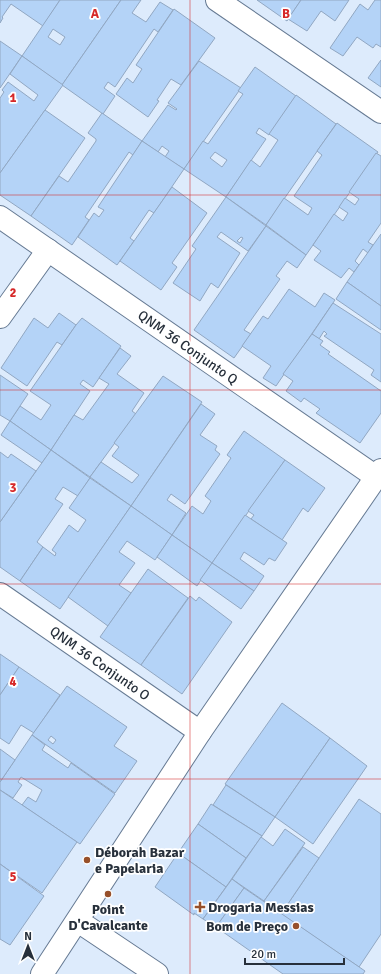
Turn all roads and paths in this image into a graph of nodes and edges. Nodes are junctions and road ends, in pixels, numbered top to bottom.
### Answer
1 (217, 0) edge
2 (381, 112) edge
3 (0, 217) edge
4 (48, 250) junction
5 (0, 317) edge
6 (378, 474) edge
7 (0, 594) edge
8 (200, 732) junction
9 (78, 921) junction
10 (42, 974) edge
11 (157, 974) edge

1 - 2 street
3 - 4 street, QNM 36 Conjunto Q
4 - 5 street
4 - 6 street, QNM 36 Conjunto Q
6 - 8 street
7 - 8 street, QNM 36 Conjunto O
8 - 9 street
9 - 10 street
9 - 11 street

